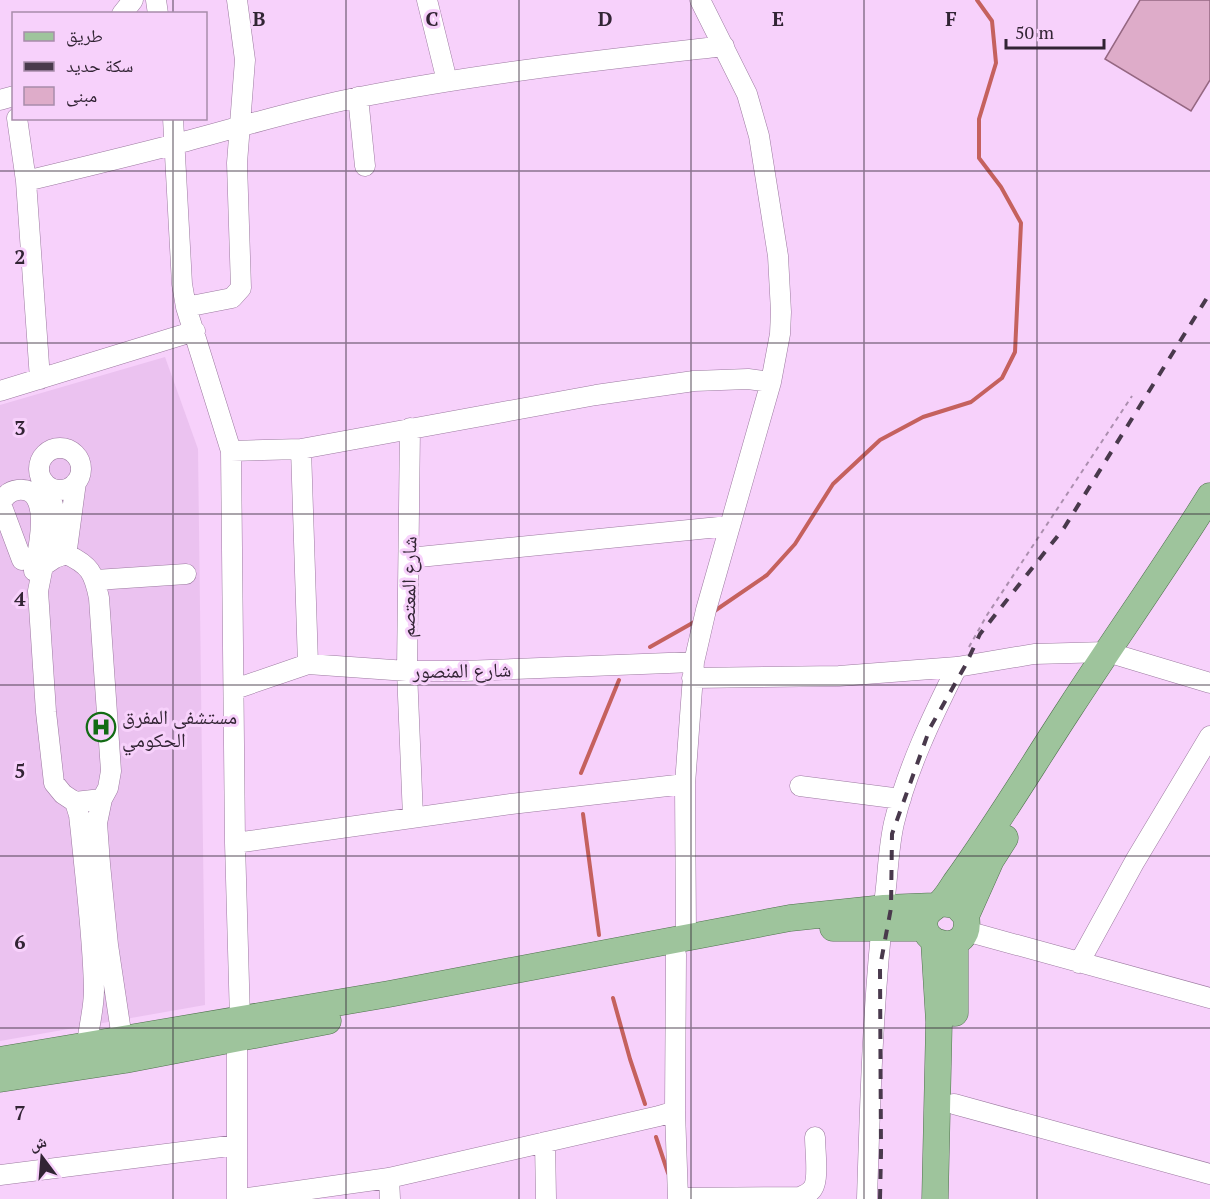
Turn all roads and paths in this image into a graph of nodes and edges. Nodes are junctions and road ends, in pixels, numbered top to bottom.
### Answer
1 (133, 0) edge
2 (237, 0) edge
3 (427, 0) edge
4 (700, 0) edge
5 (124, 12) edge
6 (724, 46) junction
7 (447, 81) junction
8 (358, 97) junction
9 (17, 120) edge
10 (173, 120) edge
11 (240, 125) junction
12 (176, 144) junction
13 (365, 166) dead end
14 (26, 181) junction
15 (186, 308) junction
16 (195, 331) junction
17 (40, 379) junction
18 (771, 382) junction
19 (0, 392) edge
20 (1132, 396) dead end
21 (410, 428) junction
22 (301, 449) junction
23 (231, 451) junction
24 (44, 482) junction
25 (76, 482) junction
26 (1210, 496) edge
27 (1197, 522) edge
28 (729, 526) junction
29 (0, 554) edge
30 (60, 556) junction
31 (409, 558) junction
32 (186, 574) dead end
33 (96, 580) junction
34 (38, 591) junction
35 (1115, 654) junction
36 (694, 663) junction
37 (308, 664) junction
38 (957, 667) junction
39 (407, 671) junction
40 (1210, 682) edge
41 (234, 689) junction
42 (1210, 736) edge
43 (685, 784) junction
44 (800, 786) dead end
45 (102, 799) junction
46 (901, 799) junction
47 (75, 802) junction
48 (413, 818) junction
49 (235, 843) junction
50 (96, 902) junction
51 (883, 918) junction
52 (946, 924) junction
53 (681, 946) junction
54 (1079, 963) junction
55 (115, 986) junction
56 (1207, 991) edge
57 (94, 992) junction
58 (238, 1029) junction
59 (124, 1050) junction
60 (86, 1056) junction
61 (0, 1060) edge
62 (0, 1078) edge
63 (954, 1104) junction
64 (675, 1111) junction
65 (815, 1137) dead end
66 (545, 1142) junction
67 (237, 1145) junction
68 (1210, 1174) edge
69 (0, 1175) edge
70 (389, 1178) junction
71 (678, 1198) edge
72 (238, 1199) edge
73 (390, 1199) edge
74 (546, 1199) edge
75 (867, 1199) edge
76 (935, 1199) edge
77 (950, 1199) edge

1 - 5 street
2 - 11 street
3 - 7 street
4 - 6 street
6 - 7 street
6 - 18 street
7 - 8 street
8 - 11 street
8 - 13 street
9 - 14 street
10 - 12 street
11 - 12 street
11 - 15 street
12 - 14 street
12 - 15 street
14 - 17 street
15 - 16 street
16 - 17 street
16 - 23 street
17 - 19 street
18 - 21 street
18 - 28 street
20 - 38 path
21 - 22 street
21 - 31 street, شارع المعتصم
22 - 23 street
22 - 37 street
23 - 41 street
24 - 25 street
24 - 25 street
24 - 30 street
25 - 30 street
26 - 27 main road
27 - 35 main road
28 - 31 street
28 - 36 street
29 - 34 street
30 - 33 street
30 - 34 street
31 - 39 street, شارع المعتصم
32 - 33 street
33 - 45 street
34 - 47 street
35 - 38 street, شارع المنصور
35 - 40 street, شارع المنصور
35 - 52 main road
36 - 38 street, شارع المنصور
36 - 39 street, شارع المنصور
36 - 43 street
37 - 39 street, شارع المنصور
37 - 41 street, شارع المنصور
38 - 46 street
39 - 48 street, شارع المعتصم
41 - 49 street
42 - 54 street
43 - 48 street
43 - 53 street
44 - 46 street
45 - 47 street
45 - 50 street
46 - 51 street
47 - 50 street
48 - 49 street
49 - 58 street
50 - 55 street
50 - 57 street
51 - 52 main road
51 - 53 main road
51 - 75 street
52 - 54 street
52 - 63 main road
52 - 76 main road
53 - 58 main road
53 - 64 street
54 - 56 street
55 - 57 street
55 - 59 street
57 - 60 street
58 - 59 main road
58 - 67 street
59 - 60 main road
60 - 61 main road
60 - 62 main road
63 - 68 street
63 - 77 main road
64 - 66 street
64 - 71 street
65 - 71 street
66 - 70 street
66 - 74 street
67 - 69 street
67 - 72 street
70 - 72 street
70 - 73 street

